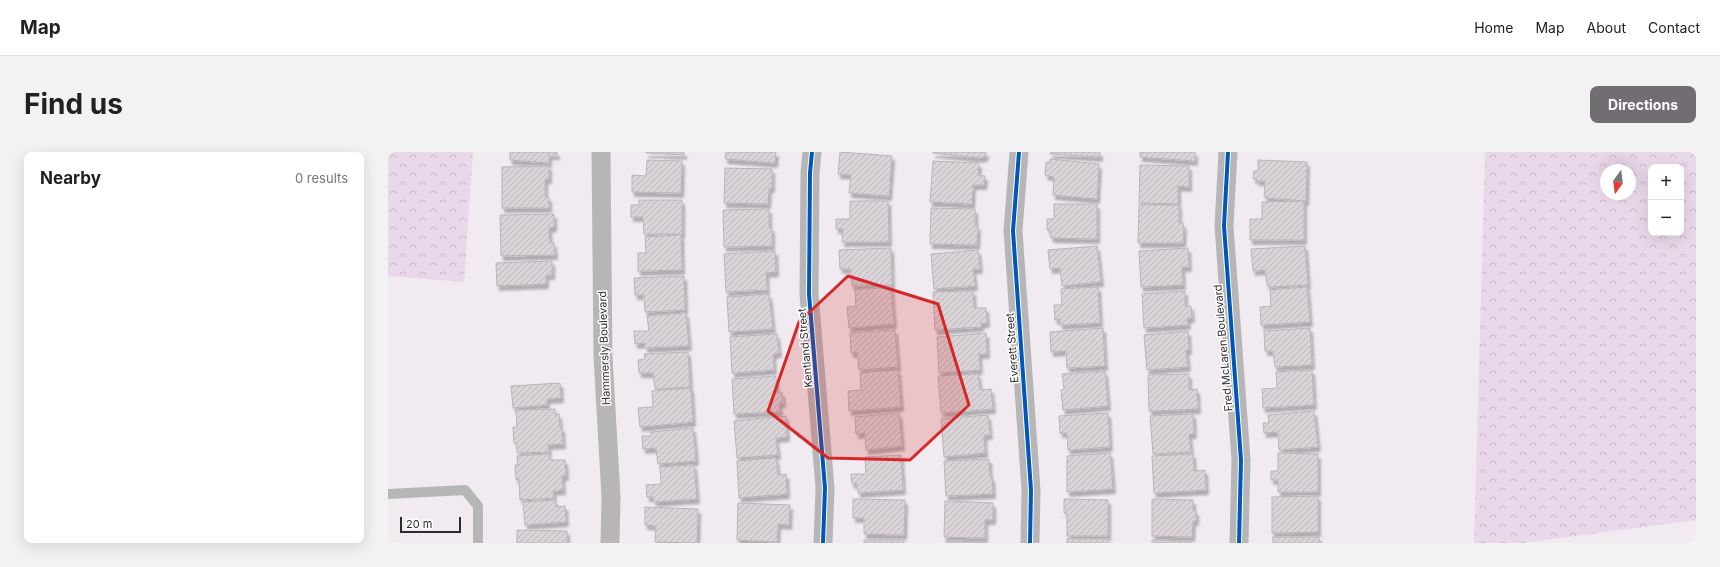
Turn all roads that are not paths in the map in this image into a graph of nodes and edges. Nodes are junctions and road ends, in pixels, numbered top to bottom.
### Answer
1 (601, 152) edge
2 (812, 152) edge
3 (1019, 152) edge
4 (1228, 152) edge
5 (388, 494) edge
6 (478, 543) edge
7 (610, 543) edge
8 (823, 543) edge
9 (1030, 543) edge
10 (1239, 543) edge

1 - 7 street, Hammersly Boulevard
2 - 8 street, Kentland Street
3 - 9 street, Everett Street
4 - 10 street, Fred McLaren Boulevard
5 - 6 lane

